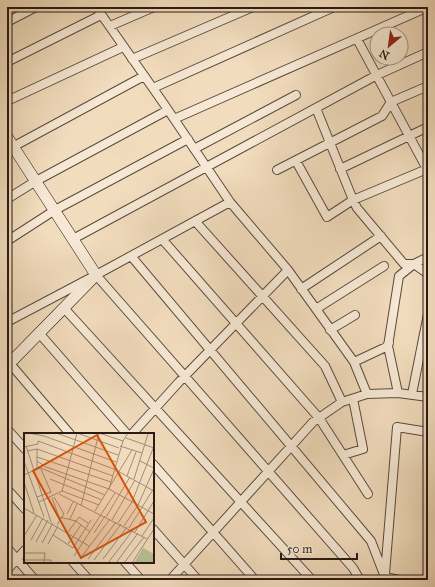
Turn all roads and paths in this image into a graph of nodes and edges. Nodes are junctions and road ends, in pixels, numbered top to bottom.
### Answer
1 (36, 7) edge
2 (96, 7) edge
3 (154, 7) edge
4 (254, 7) edge
5 (334, 7) edge
6 (428, 8) edge
7 (101, 15) junction
8 (7, 22) edge
9 (110, 26) junction
10 (357, 39) junction
11 (123, 47) junction
12 (428, 52) edge
13 (132, 59) junction
14 (7, 62) edge
15 (377, 75) junction
16 (144, 76) junction
17 (428, 86) edge
18 (153, 88) junction
19 (296, 95) dead end
20 (7, 101) edge
21 (392, 102) junction
22 (316, 108) junction
23 (168, 110) junction
24 (174, 119) junction
25 (428, 127) edge
26 (409, 136) junction
27 (188, 139) junction
28 (330, 143) junction
29 (9, 144) edge
30 (194, 149) junction
31 (425, 156) edge
32 (296, 161) junction
33 (206, 167) junction
34 (340, 169) junction
35 (277, 170) dead end
36 (427, 170) edge
37 (36, 181) junction
38 (7, 199) edge
39 (353, 200) junction
40 (230, 202) junction
41 (55, 210) junction
42 (195, 221) junction
43 (381, 236) junction
44 (73, 238) junction
45 (162, 239) junction
46 (7, 241) edge
47 (131, 256) junction
48 (428, 257) edge
49 (414, 264) junction
50 (384, 266) dead end
51 (288, 270) junction
52 (428, 274) edge
53 (96, 275) junction
54 (301, 289) junction
55 (263, 296) junction
56 (64, 308) junction
57 (316, 309) junction
58 (428, 314) edge
59 (355, 315) dead end
60 (7, 322) edge
61 (236, 324) junction
62 (330, 330) junction
63 (39, 333) junction
64 (389, 343) junction
65 (210, 350) junction
66 (354, 362) junction
67 (8, 363) edge
68 (185, 376) junction
69 (398, 393) junction
70 (367, 394) junction
71 (412, 394) junction
72 (428, 397) edge
73 (353, 398) junction
74 (342, 402) junction
75 (155, 408) junction
76 (319, 418) junction
77 (7, 429) edge
78 (428, 432) edge
79 (69, 433) edge
80 (126, 433) edge
81 (133, 433) edge
82 (291, 446) junction
83 (24, 448) edge
84 (343, 455) junction
85 (154, 465) edge
86 (268, 471) junction
87 (7, 489) edge
88 (368, 494) dead end
89 (241, 502) junction
90 (24, 508) edge
91 (154, 530) edge
92 (213, 532) junction
93 (7, 548) edge
94 (24, 551) edge
95 (17, 559) junction
96 (74, 563) edge
97 (126, 563) edge
98 (184, 564) junction
99 (7, 570) edge
100 (428, 572) edge
101 (385, 577) junction
102 (35, 580) edge
103 (89, 580) edge
104 (141, 580) edge
105 (170, 580) edge
106 (198, 580) edge
107 (255, 580) edge
108 (312, 580) edge
109 (360, 580) edge
110 (399, 580) edge
111 (427, 580) edge

1 - 8 street
2 - 7 street
3 - 9 street
4 - 13 street
5 - 18 street
6 - 10 street
7 - 9 street
7 - 14 street
9 - 11 street
10 - 15 street
10 - 24 street
11 - 13 street
11 - 20 street
12 - 15 street
13 - 16 street
15 - 21 street
15 - 22 street
16 - 18 street
16 - 29 street
17 - 21 street
18 - 23 street
19 - 30 street
21 - 26 street
21 - 28 street
22 - 28 street
22 - 33 street
23 - 24 street
23 - 37 street
24 - 27 street
25 - 26 street
26 - 31 street
26 - 34 street
27 - 30 street
27 - 41 street
28 - 32 street
28 - 34 street
29 - 37 street
30 - 33 street
31 - 36 street
32 - 35 street
32 - 39 street
33 - 40 street
33 - 44 street
34 - 39 street
36 - 39 street
37 - 38 street
37 - 41 street
39 - 43 street
40 - 42 street
40 - 51 street
41 - 44 street
41 - 46 street
42 - 45 street
42 - 55 street
43 - 49 street
43 - 54 street
44 - 53 street
45 - 47 street
45 - 61 street
47 - 53 street
47 - 65 street
48 - 49 street
49 - 52 street
49 - 64 street
50 - 57 street
51 - 54 street
51 - 55 street
53 - 56 street
53 - 60 street
53 - 68 street
54 - 57 street
55 - 61 street
55 - 74 street
56 - 63 street
56 - 75 street
57 - 62 street
58 - 71 street
59 - 62 street
61 - 65 street
61 - 76 street
62 - 66 street
63 - 67 street
63 - 80 street
64 - 66 street
64 - 69 street
65 - 68 street
65 - 82 street
66 - 70 street
67 - 79 street
68 - 75 street
68 - 86 street
69 - 70 street
69 - 71 street
70 - 73 street
71 - 72 street
73 - 74 street
73 - 84 street
74 - 76 street
75 - 81 street
75 - 89 street
76 - 82 street
76 - 84 street
77 - 83 street
78 - 101 street
82 - 86 street
82 - 101 street
84 - 88 street
85 - 92 street
86 - 89 street
86 - 109 street
87 - 90 street
89 - 92 street
89 - 108 street
91 - 98 street
92 - 98 street
92 - 107 street
93 - 95 street
94 - 95 street
95 - 99 street
95 - 102 street
96 - 103 street
97 - 104 street
98 - 105 street
98 - 106 street
100 - 111 street
101 - 110 street

